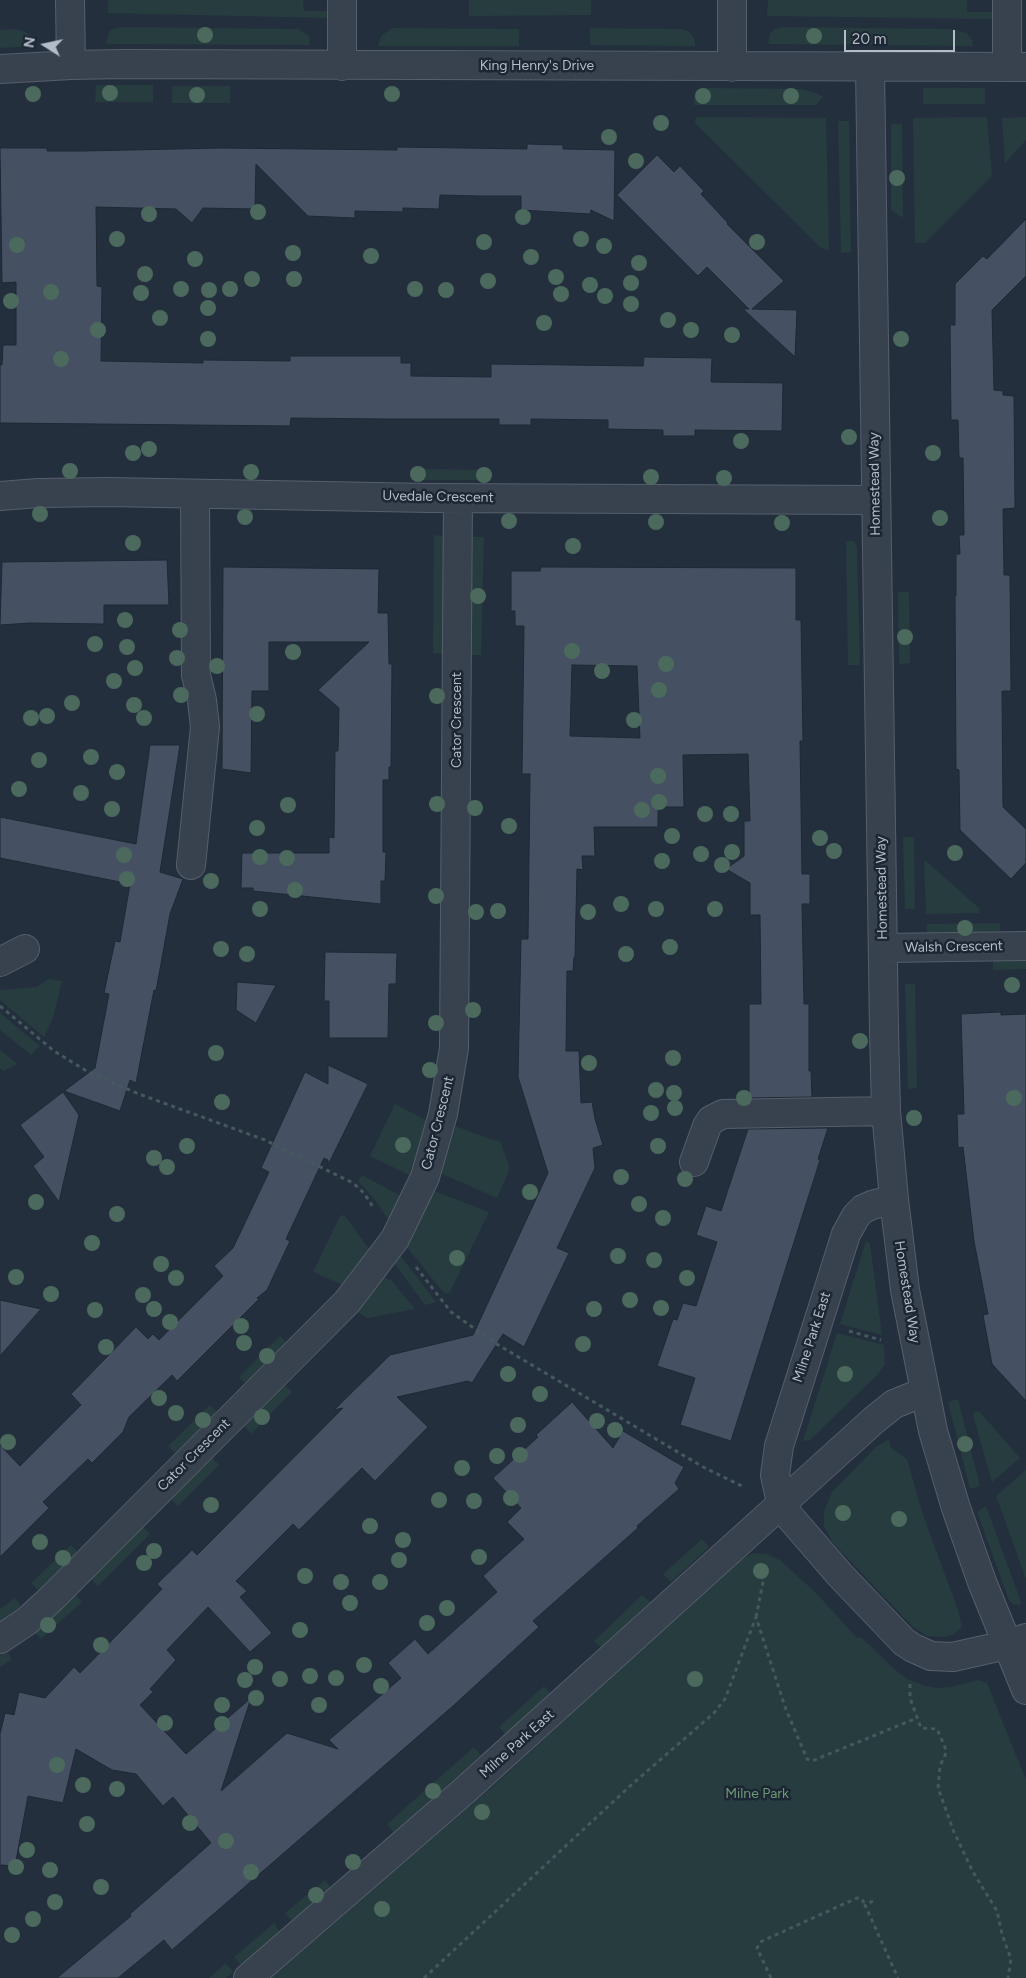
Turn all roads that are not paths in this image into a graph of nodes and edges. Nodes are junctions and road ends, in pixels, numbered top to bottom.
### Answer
1 (70, 0) edge
2 (342, 0) edge
3 (732, 0) edge
4 (1007, 0) edge
5 (71, 65) junction
6 (342, 66) junction
7 (732, 67) junction
8 (870, 67) junction
9 (1017, 67) edge
10 (0, 69) edge
11 (195, 494) junction
12 (0, 496) edge
13 (458, 498) junction
14 (876, 500) junction
15 (191, 865) dead end
16 (1026, 946) edge
17 (883, 948) junction
18 (25, 949) dead end
19 (0, 962) edge
20 (886, 1111) junction
21 (694, 1162) dead end
22 (894, 1199) junction
23 (924, 1392) junction
24 (781, 1503) junction
25 (0, 1639) edge
26 (1016, 1642) edge
27 (1026, 1690) edge
28 (248, 1978) edge

1 - 5 street
2 - 6 street
3 - 7 street
4 - 9 street, King Henry's Drive
5 - 6 street, King Henry's Drive
5 - 10 street, King Henry's Drive
6 - 7 street, King Henry's Drive
7 - 8 street, King Henry's Drive
8 - 9 street, King Henry's Drive
8 - 14 street, Homestead Way
11 - 12 street, Uvedale Crescent
11 - 13 street, Uvedale Crescent
11 - 15 street
13 - 14 street, Uvedale Crescent
13 - 25 street, Cator Crescent
14 - 17 street, Homestead Way
16 - 17 street, Walsh Crescent
17 - 20 street, Homestead Way
18 - 19 street
20 - 21 street
20 - 22 street, Homestead Way
22 - 23 street, Homestead Way
22 - 24 street, Milne Park East
23 - 24 street, Milne Park East
23 - 26 street, Homestead Way
24 - 26 street, Milne Park East
24 - 28 street, Milne Park East
26 - 27 street, Homestead Way

